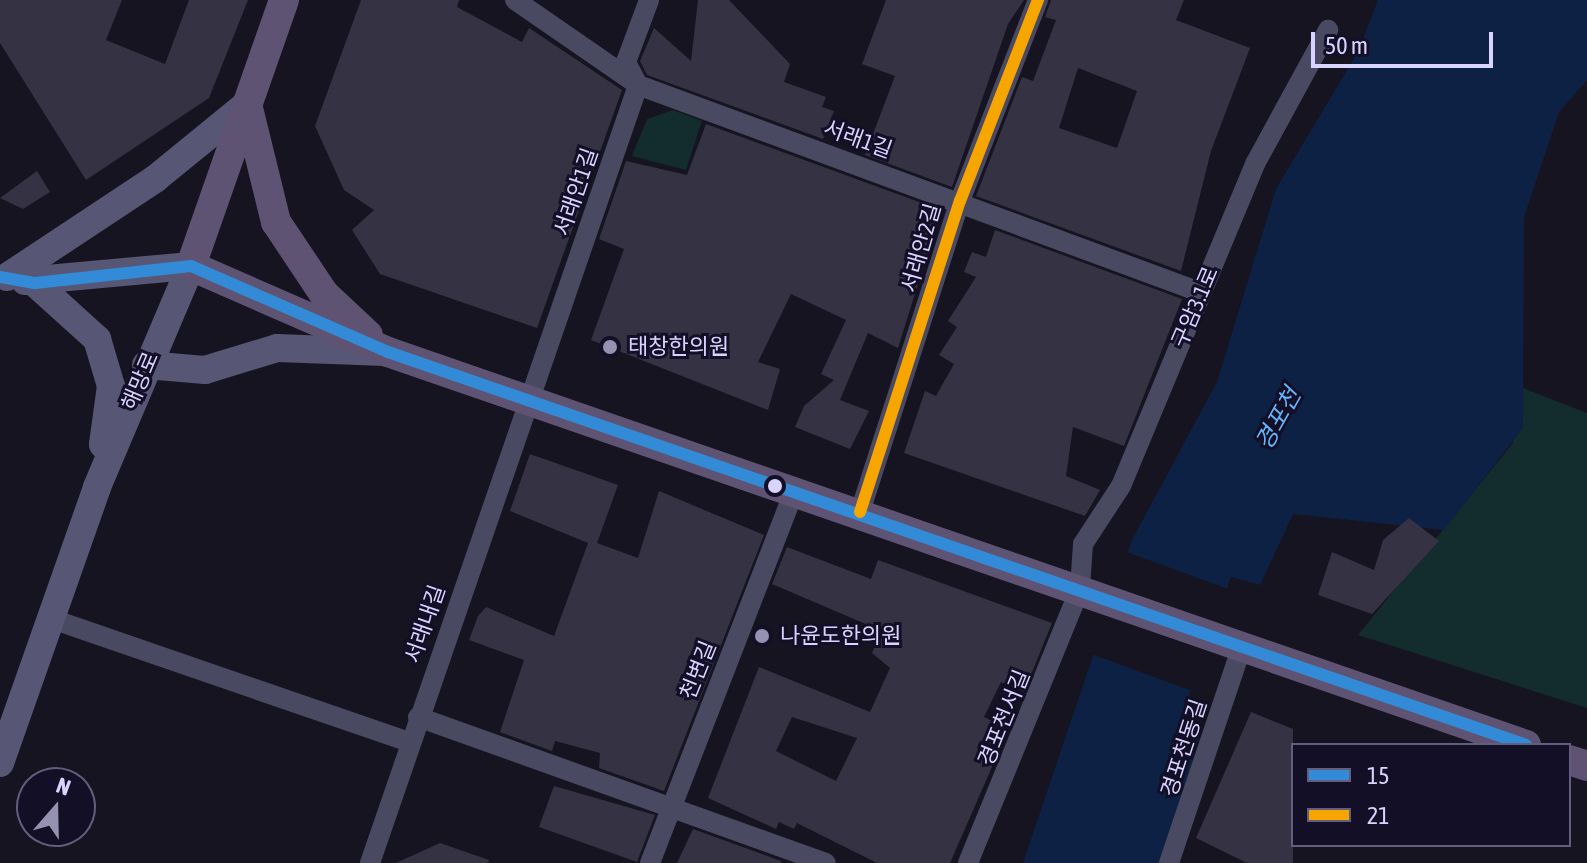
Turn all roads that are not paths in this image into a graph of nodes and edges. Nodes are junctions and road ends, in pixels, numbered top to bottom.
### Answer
1 (284, 0) edge
2 (515, 0) edge
3 (649, 0) edge
4 (1038, 0) edge
5 (1328, 30) dead end
6 (638, 85) junction
7 (247, 104) junction
8 (960, 201) junction
9 (191, 266) junction
10 (3, 277) edge
11 (35, 283) junction
12 (1200, 292) junction
13 (388, 352) junction
14 (146, 365) junction
15 (529, 401) junction
16 (97, 487) junction
17 (793, 495) junction
18 (860, 512) junction
19 (1086, 590) junction
20 (52, 619) junction
21 (1230, 642) junction
22 (418, 717) junction
23 (410, 742) junction
24 (1520, 743) edge
25 (0, 763) edge
26 (670, 805) junction
27 (370, 863) edge
28 (650, 863) edge
29 (826, 863) edge
30 (968, 863) edge
31 (1169, 863) edge

1 - 7 main road, 해망로
2 - 6 street, 서래1길
3 - 6 street
4 - 8 street, 서래안2길
5 - 12 street, 구암3.1로
6 - 8 street, 서래1길
6 - 15 street, 서래안1길
7 - 9 main road, 해망로
7 - 10 street
7 - 13 main road
8 - 12 street, 서래1길
8 - 18 street, 서래안2길
9 - 11 street
9 - 13 main road
9 - 14 street, 해망로
10 - 11 street
11 - 16 street
12 - 19 street, 구암3.1로
13 - 14 street
13 - 15 main road
14 - 16 street, 해망로
15 - 17 main road
15 - 22 street, 서래내길
16 - 20 street, 해망로
17 - 18 main road
17 - 26 street, 천변길
18 - 19 main road
19 - 21 main road
19 - 30 street, 경포천서길
20 - 23 street
20 - 25 street, 해망로
21 - 24 main road
21 - 31 street, 경포천동길
22 - 23 street, 서래내길
22 - 26 street
23 - 27 street, 서래내길
26 - 28 street, 천변길
26 - 29 street

